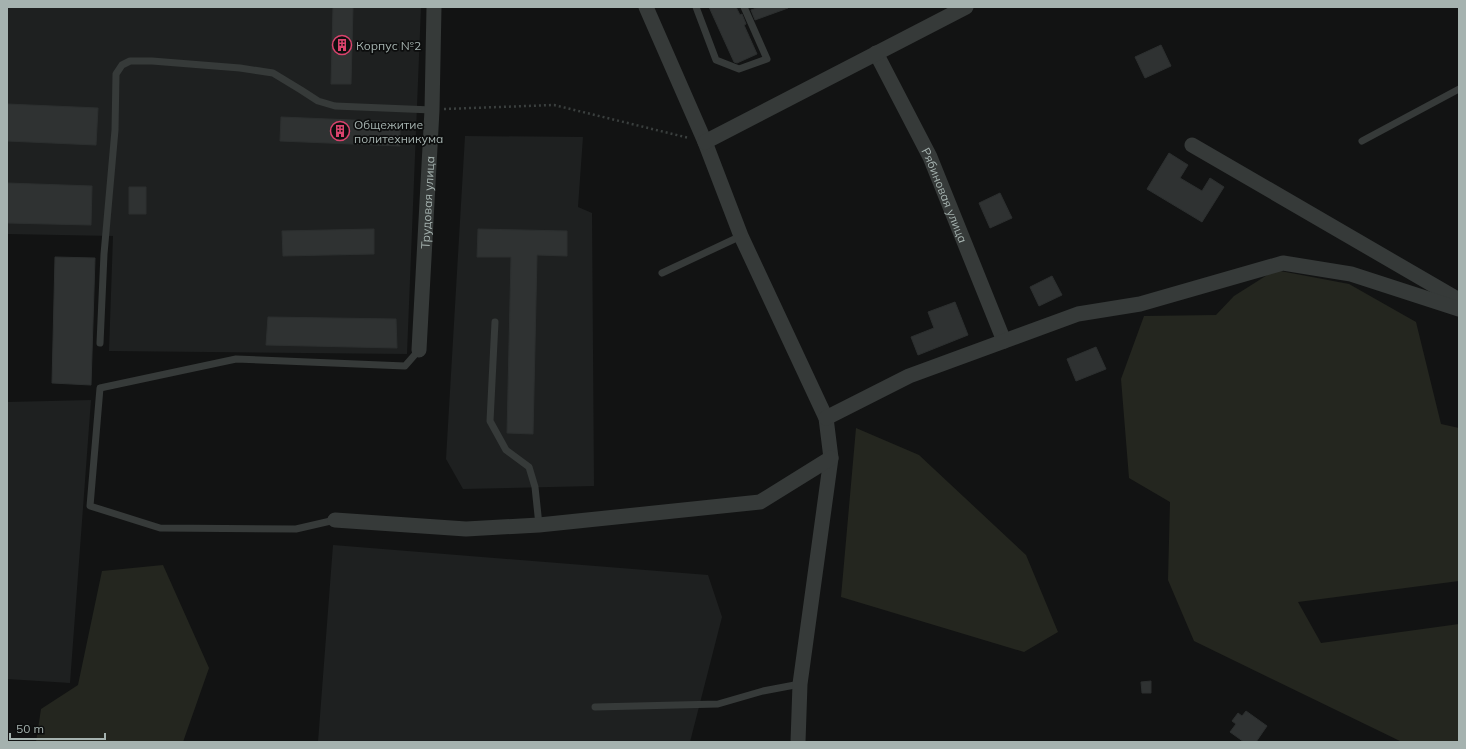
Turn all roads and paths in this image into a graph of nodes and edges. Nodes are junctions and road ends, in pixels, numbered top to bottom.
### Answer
1 (434, 7) edge
2 (646, 7) edge
3 (696, 7) edge
4 (744, 7) edge
5 (966, 7) edge
6 (876, 53) junction
7 (1459, 89) edge
8 (432, 110) junction
9 (1362, 141) dead end
10 (705, 142) junction
11 (1192, 145) dead end
12 (741, 236) junction
13 (662, 273) dead end
14 (1459, 300) edge
15 (1459, 308) edge
16 (495, 322) dead end
17 (1004, 341) junction
18 (100, 343) dead end
19 (419, 350) joint
20 (826, 418) junction
21 (831, 458) junction
22 (335, 520) joint
23 (539, 525) junction
24 (800, 684) junction
25 (595, 708) dead end
26 (798, 742) edge

1 - 8 street, Трудовая улица
2 - 10 street
3 - 4 lane
5 - 6 street
6 - 10 street
6 - 17 street, Рябиновая улица
7 - 9 lane
8 - 10 path
8 - 18 lane
8 - 19 street, Трудовая улица
10 - 12 street
11 - 14 street
12 - 13 lane
12 - 20 street
15 - 17 street
16 - 23 lane
17 - 20 street
19 - 22 lane
20 - 21 street
21 - 23 street
21 - 24 street
22 - 23 street
24 - 25 lane
24 - 26 street

